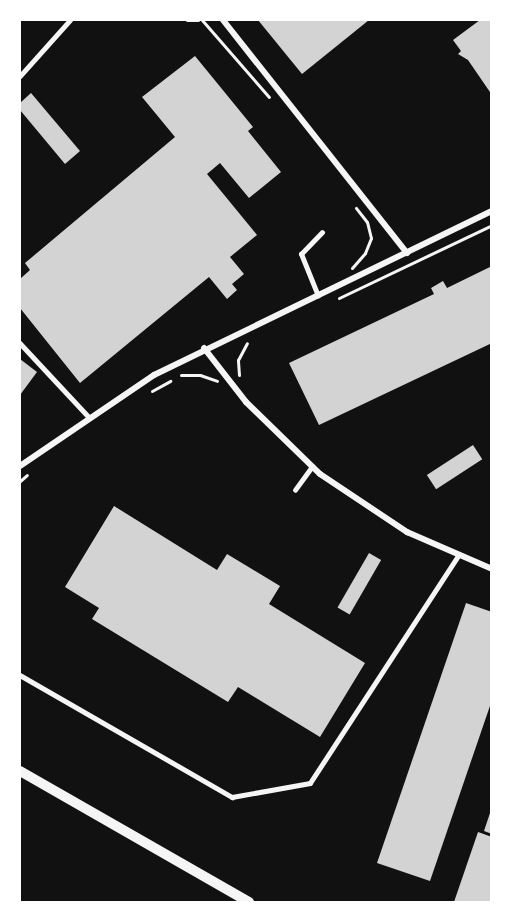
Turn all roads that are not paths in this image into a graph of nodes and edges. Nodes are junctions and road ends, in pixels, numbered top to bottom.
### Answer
1 (70, 20) edge
2 (224, 20) edge
3 (20, 76) edge
4 (492, 211) edge
5 (322, 232) dead end
6 (407, 253) junction
7 (318, 296) junction
8 (20, 343) edge
9 (204, 348) junction
10 (88, 416) junction
11 (20, 466) edge
12 (312, 467) junction
13 (295, 490) dead end
14 (458, 556) junction
15 (492, 569) edge
16 (20, 675) edge
17 (20, 771) edge
18 (249, 903) edge

1 - 3 lane
2 - 6 street
4 - 6 street
5 - 7 lane
6 - 7 street
7 - 9 street
8 - 10 lane
9 - 10 street
9 - 12 street
10 - 11 street
12 - 13 lane
12 - 14 street
14 - 15 street
14 - 16 lane
17 - 18 street

